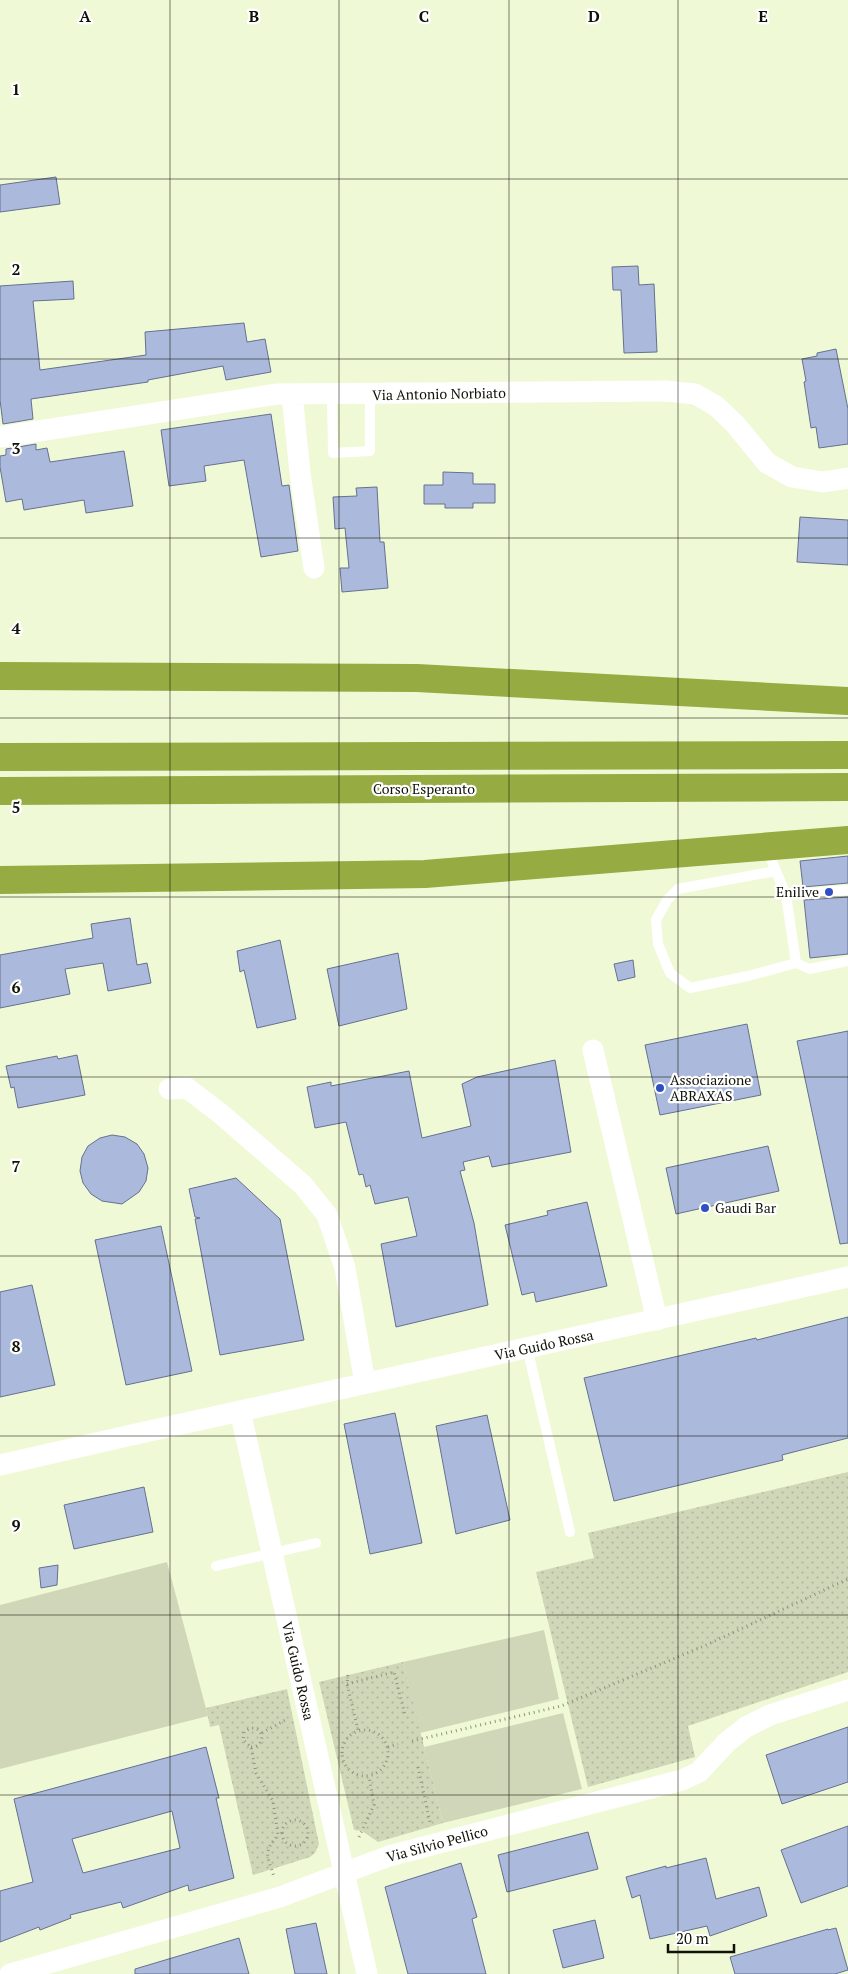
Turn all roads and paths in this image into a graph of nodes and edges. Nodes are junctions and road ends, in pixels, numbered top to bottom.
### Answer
1 (292, 394) junction
2 (370, 394) junction
3 (332, 395) junction
4 (0, 437) edge
5 (848, 478) edge
6 (314, 568) dead end
7 (0, 676) edge
8 (848, 701) edge
9 (848, 755) edge
10 (0, 757) edge
11 (848, 787) edge
12 (0, 791) edge
13 (848, 840) edge
14 (765, 846) junction
15 (776, 871) junction
16 (0, 880) edge
17 (848, 890) edge
18 (786, 895) junction
19 (848, 961) edge
20 (796, 963) junction
21 (593, 1050) dead end
22 (168, 1089) dead end
23 (848, 1277) edge
24 (657, 1320) junction
25 (529, 1348) junction
26 (365, 1383) junction
27 (240, 1411) junction
28 (0, 1465) edge
29 (570, 1532) dead end
30 (316, 1543) dead end
31 (272, 1553) junction
32 (216, 1566) dead end
33 (848, 1579) edge
34 (348, 1675) dead end
35 (347, 1684) junction
36 (848, 1690) edge
37 (308, 1712) junction
38 (406, 1715) dead end
39 (358, 1730) junction
40 (262, 1733) junction
41 (412, 1741) dead end
42 (398, 1744) dead end
43 (251, 1747) junction
44 (388, 1747) junction
45 (418, 1766) dead end
46 (369, 1776) junction
47 (430, 1822) dead end
48 (280, 1830) junction
49 (360, 1842) dead end
50 (345, 1873) junction
51 (280, 1896) junction
52 (10, 1974) edge
53 (367, 1974) edge

1 - 3 street, Via Antonio Norbiato
1 - 4 street, Via Antonio Norbiato
1 - 6 street
2 - 3 street, Via Antonio Norbiato
2 - 3 lane
2 - 5 street, Via Antonio Norbiato
7 - 8 highway
9 - 10 highway
11 - 12 highway, Corso Esperanto
13 - 14 highway
14 - 15 lane
14 - 16 highway
15 - 18 lane
15 - 20 lane
17 - 18 lane
18 - 20 lane
19 - 20 lane
21 - 24 street
22 - 26 street
23 - 24 street, Via Guido Rossa
24 - 25 street, Via Guido Rossa
25 - 26 street, Via Guido Rossa
25 - 29 lane
26 - 27 street, Via Guido Rossa
27 - 28 street, Via Guido Rossa
27 - 31 street, Via Guido Rossa
30 - 31 lane
31 - 32 lane
31 - 37 street, Via Guido Rossa
33 - 41 path
34 - 35 path
35 - 38 path
35 - 39 path
36 - 50 street, Via Silvio Pellico
37 - 40 path
37 - 50 street, Via Guido Rossa
39 - 44 path
39 - 46 path
40 - 43 path
40 - 43 path
42 - 44 path
43 - 48 path
44 - 46 path
45 - 47 path
46 - 49 path
48 - 48 path
48 - 51 path
50 - 51 street, Via Silvio Pellico
50 - 53 street, Via Guido Rossa
51 - 52 street, Via Silvio Pellico

